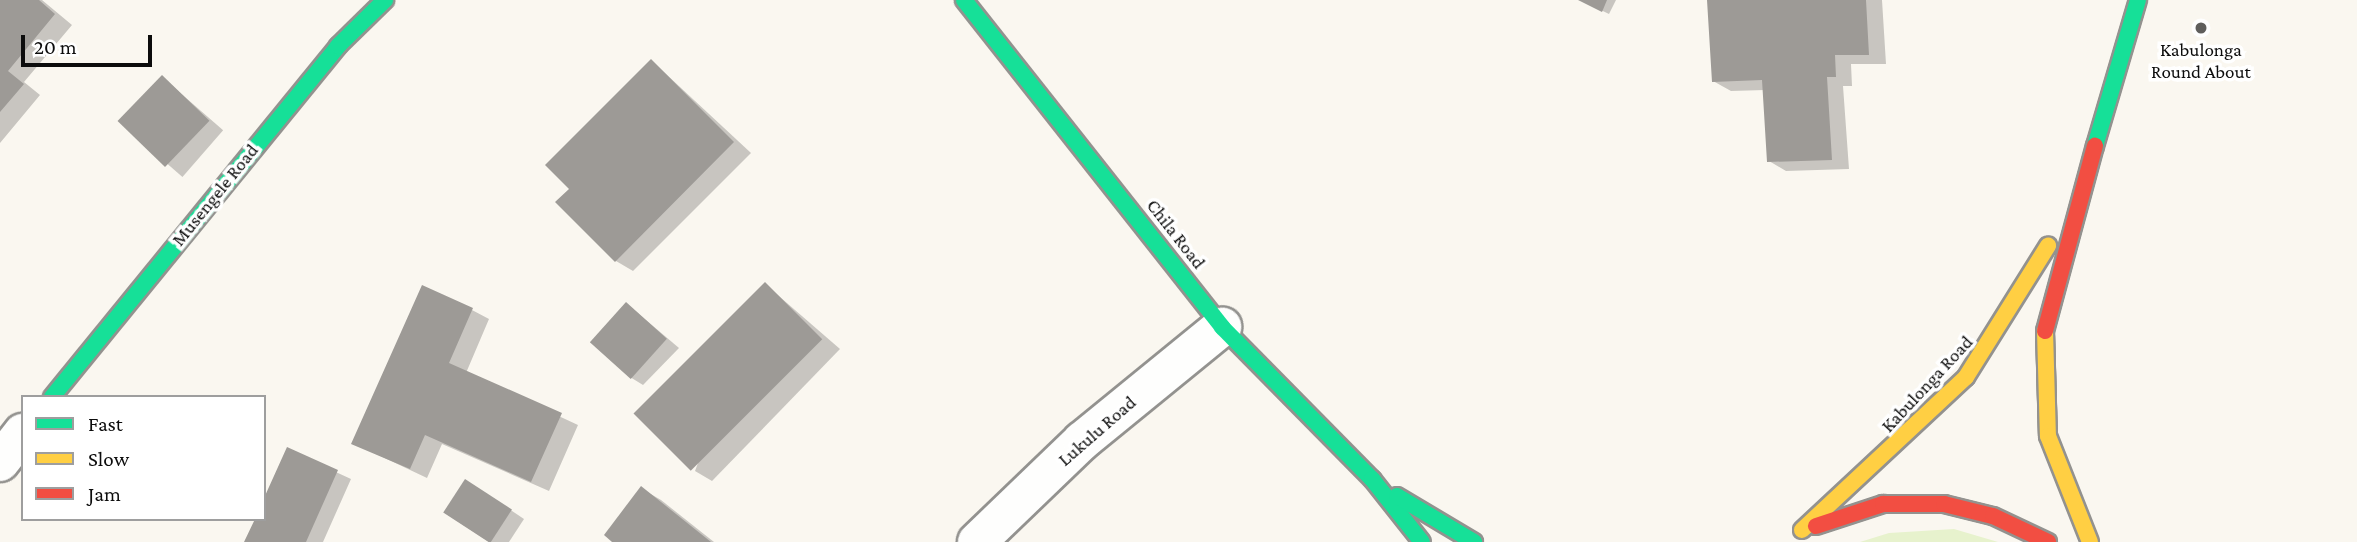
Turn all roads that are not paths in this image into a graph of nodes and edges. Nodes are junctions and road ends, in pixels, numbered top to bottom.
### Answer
1 (385, 0) edge
2 (964, 0) edge
3 (2138, 0) edge
4 (2088, 167) junction
5 (1222, 327) junction
6 (54, 395) edge
7 (21, 435) edge
8 (0, 461) edge
9 (1372, 479) junction
10 (1802, 530) junction
11 (977, 542) edge
12 (1422, 542) edge
13 (1474, 542) edge
14 (1787, 542) edge
15 (2048, 542) edge
16 (2090, 542) edge

1 - 6 street, Musengele Road
2 - 5 street, Chila Road
3 - 4 street, Kabulonga Road
4 - 10 street, Kabulonga Road
4 - 16 street, Kabulonga Road
5 - 9 street, Chila Road
5 - 11 street, Lukulu Road
7 - 8 street
9 - 12 street, Chila Road
9 - 13 street, Chila Road
10 - 14 street, Kabulonga Road
10 - 15 street

